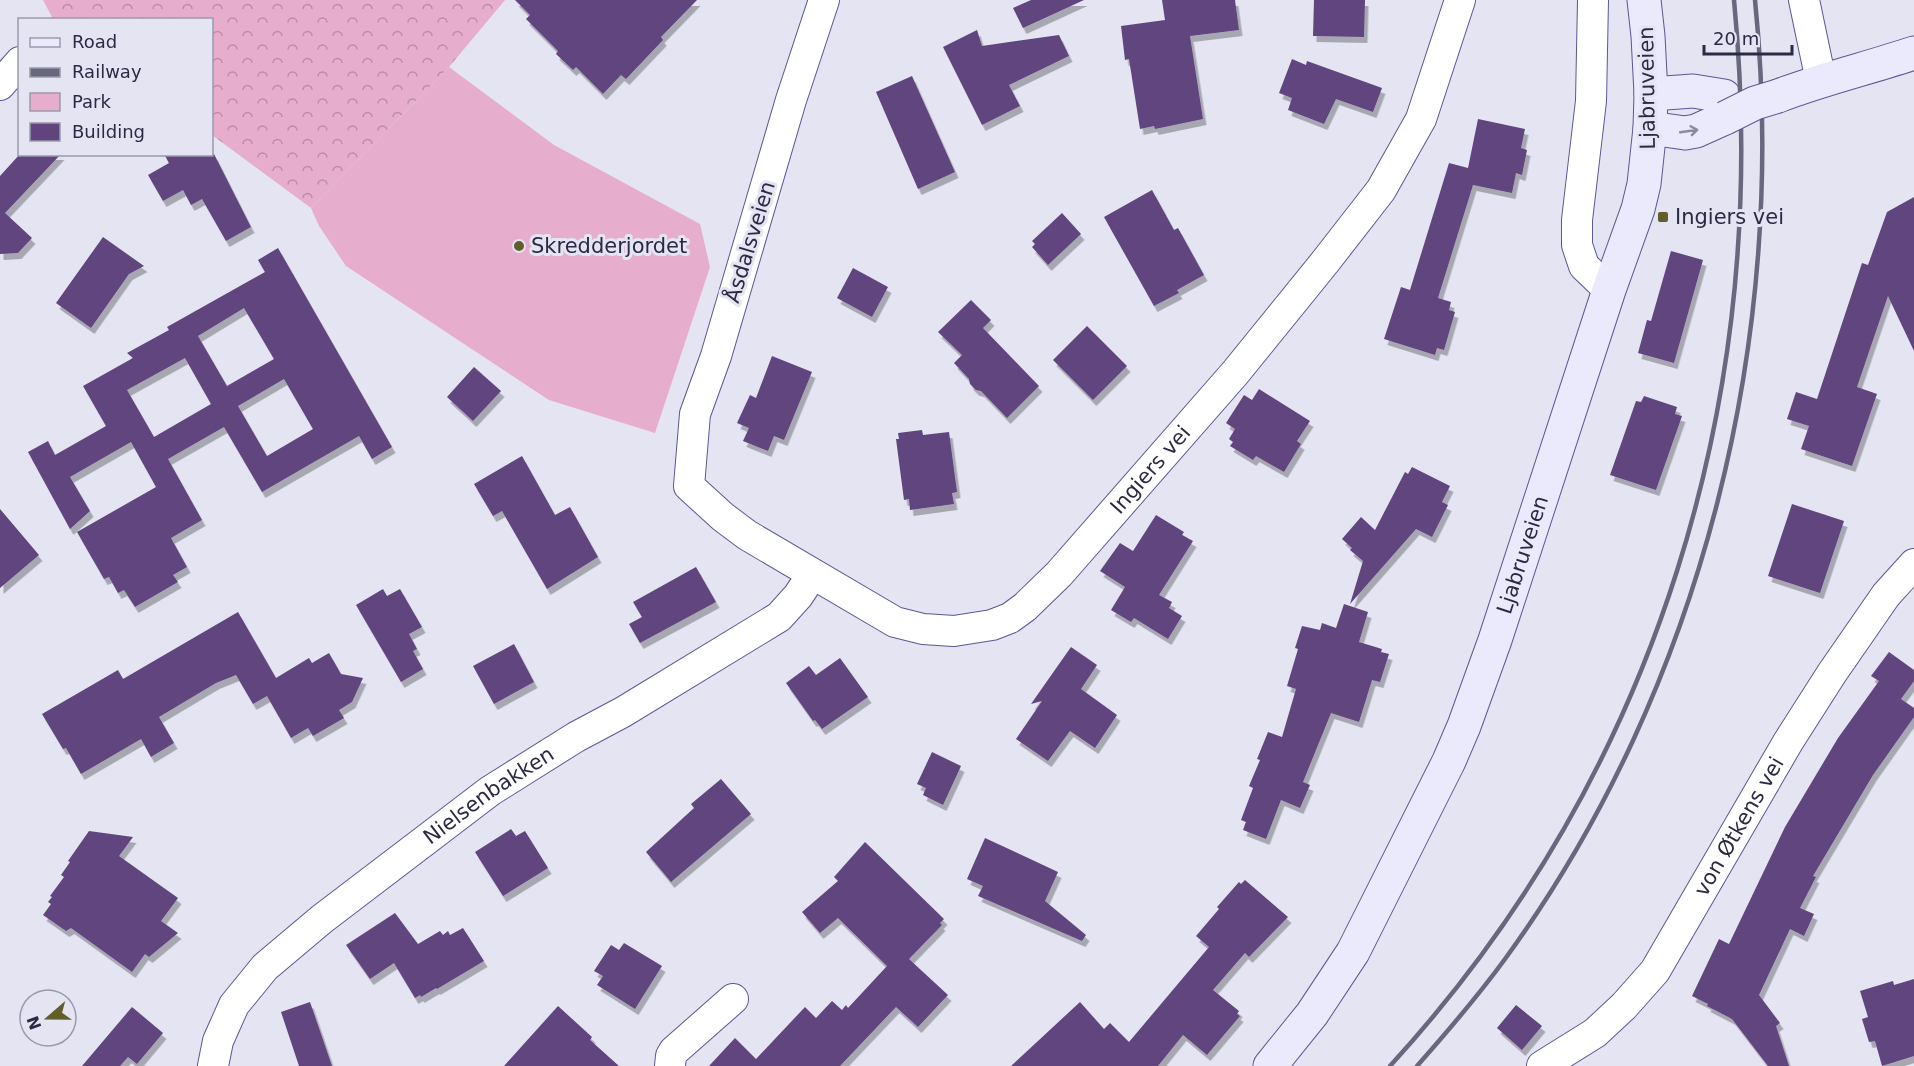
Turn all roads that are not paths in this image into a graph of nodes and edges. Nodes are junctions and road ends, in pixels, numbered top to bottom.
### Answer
1 (824, 0) edge
2 (1460, 0) edge
3 (1593, 0) edge
4 (1644, 0) edge
5 (1804, 0) edge
6 (1914, 53) edge
7 (18, 64) edge
8 (1821, 81) junction
9 (0, 85) edge
10 (1651, 94) junction
11 (1745, 103) junction
12 (1650, 128) junction
13 (1609, 290) junction
14 (689, 486) joint
15 (1914, 564) edge
16 (812, 575) junction
17 (733, 999) dead end
18 (213, 1066) edge
19 (670, 1066) edge
20 (1270, 1066) edge
21 (1542, 1066) edge

1 - 14 street, Åsdalsveien
2 - 16 street, Ingiers vei
3 - 13 street
4 - 10 street, Ljabruveien
5 - 8 street
6 - 8 street
7 - 9 street
8 - 11 street
10 - 11 street
10 - 12 street, Ljabruveien
12 -> 11 street
12 - 13 street, Ljabruveien
13 - 20 street, Ljabruveien
14 - 16 street, Ingiers vei
15 - 21 street, von Øtkens vei
16 - 18 street, Nielsenbakken
17 - 19 street

